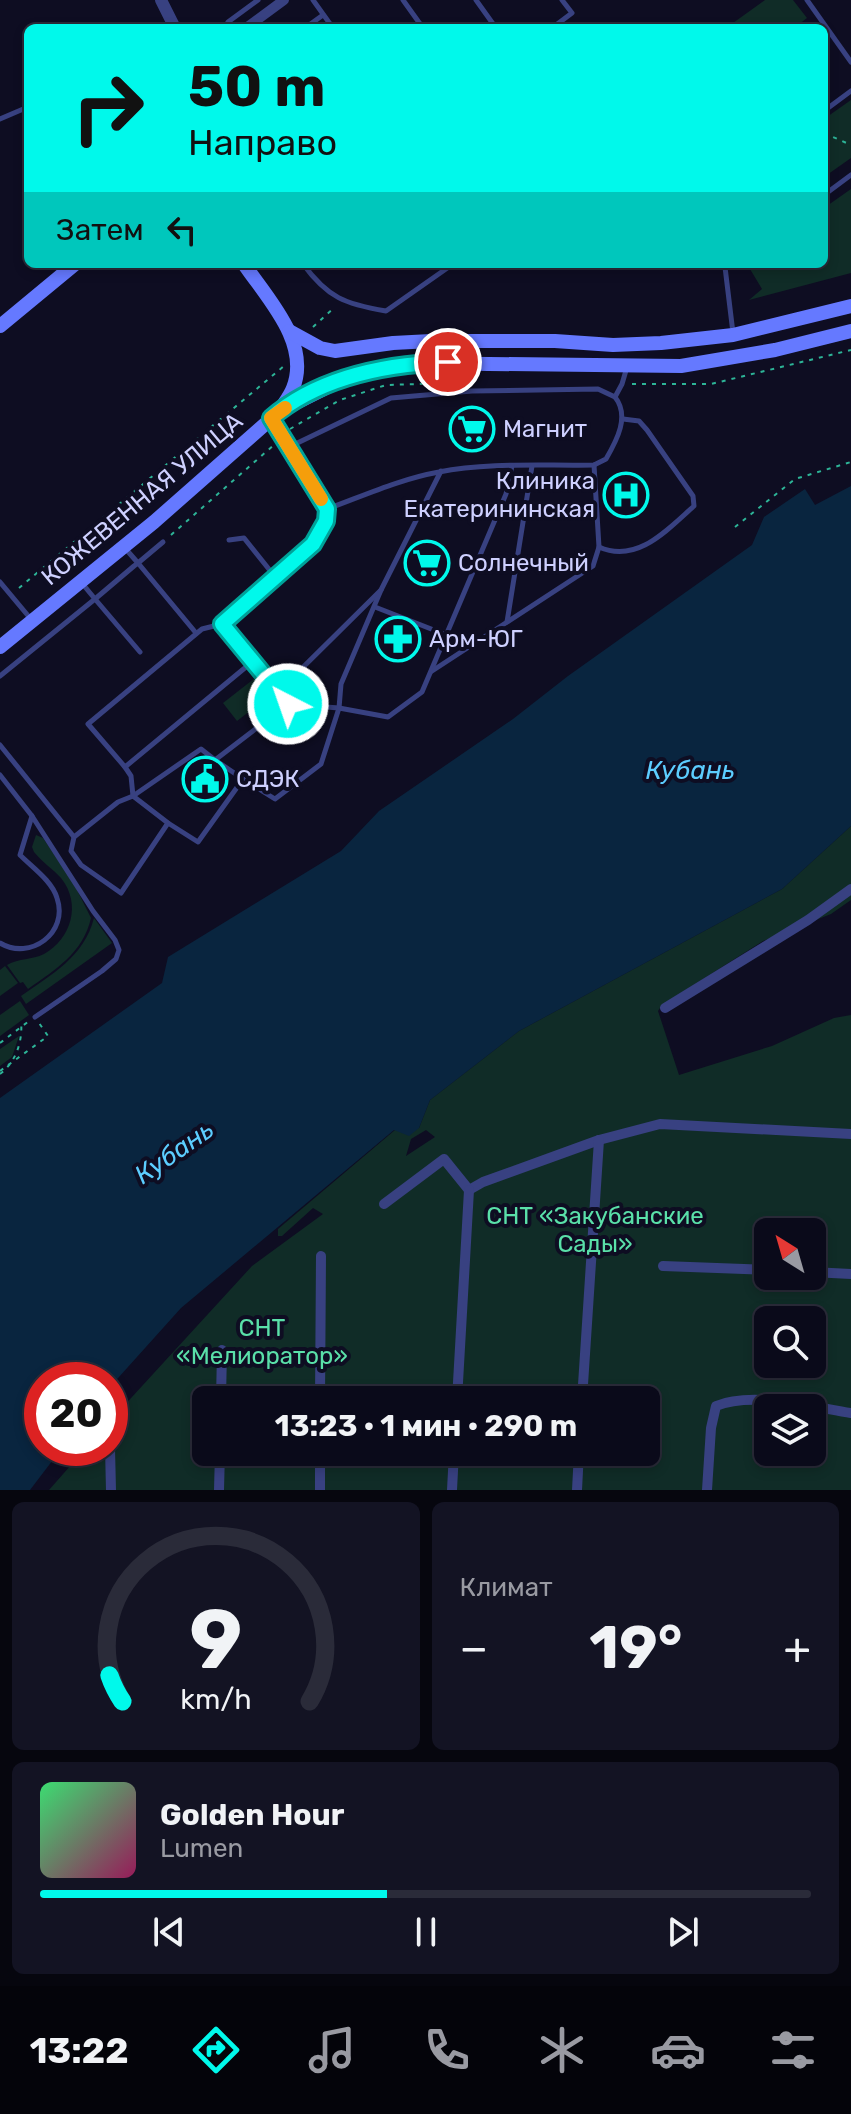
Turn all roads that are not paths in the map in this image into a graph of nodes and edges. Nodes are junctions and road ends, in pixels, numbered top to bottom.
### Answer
1 (161, 0) edge
2 (258, 0) edge
3 (284, 0) edge
4 (313, 0) edge
5 (403, 0) edge
6 (476, 0) edge
7 (562, 0) edge
8 (807, 0) edge
9 (323, 15) junction
10 (228, 22) dead end
11 (173, 24) edge
12 (251, 24) edge
13 (311, 24) edge
14 (330, 24) edge
15 (420, 24) edge
16 (493, 24) edge
17 (557, 24) edge
18 (821, 24) edge
19 (828, 33) edge
20 (851, 62) edge
21 (851, 91) edge
22 (828, 108) edge
23 (24, 109) edge
24 (0, 119) edge
25 (851, 175) edge
26 (828, 192) edge
27 (70, 268) edge
28 (247, 268) edge
29 (306, 268) edge
30 (447, 268) edge
31 (725, 268) edge
32 (851, 306) edge
33 (0, 326) edge
34 (289, 331) junction
35 (851, 331) edge
36 (733, 335) junction
37 (627, 367) junction
38 (615, 397) junction
39 (276, 414) junction
40 (623, 419) junction
41 (289, 447) junction
42 (594, 465) junction
43 (512, 466) junction
44 (532, 466) junction
45 (441, 471) junction
46 (327, 509) junction
47 (229, 540) dead end
48 (163, 542) road end
49 (124, 547) junction
50 (599, 547) junction
51 (138, 563) junction
52 (276, 578) junction
53 (0, 582) edge
54 (81, 582) junction
55 (381, 590) junction
56 (95, 599) junction
57 (375, 607) junction
58 (33, 621) junction
59 (507, 622) junction
60 (222, 624) junction
61 (196, 633) junction
62 (445, 635) junction
63 (0, 647) edge
64 (140, 652) dead end
65 (252, 662) junction
66 (432, 672) junction
67 (0, 676) edge
68 (278, 692) junction
69 (288, 704) junction
70 (339, 708) junction
71 (0, 745) edge
72 (215, 760) junction
73 (125, 767) junction
74 (0, 775) edge
75 (243, 779) junction
76 (133, 796) junction
77 (32, 816) junction
78 (168, 823) junction
79 (74, 837) junction
80 (851, 889) edge
81 (0, 943) edge
82 (665, 1008) dead end
83 (35, 1017) road end
84 (851, 1134) edge
85 (599, 1140) junction
86 (469, 1190) junction
87 (384, 1204) dead end
88 (321, 1256) dead end
89 (663, 1266) dead end
90 (754, 1269) edge
91 (826, 1273) edge
92 (851, 1274) edge
93 (222, 1350) dead end
94 (221, 1386) edge
95 (320, 1386) edge
96 (458, 1386) edge
97 (583, 1386) edge
98 (851, 1413) edge
99 (110, 1466) edge
100 (220, 1466) edge
101 (320, 1466) edge
102 (453, 1466) edge
103 (578, 1466) edge
104 (111, 1490) edge
105 (219, 1490) edge
106 (320, 1490) edge
107 (452, 1490) edge
108 (577, 1490) edge
109 (707, 1490) edge

1 - 11 street
2 - 10 lane
3 - 12 street
4 - 9 lane
5 - 15 lane
6 - 16 lane
7 - 17 lane
8 - 18 lane
9 - 13 lane
9 - 14 lane
19 - 20 lane
21 - 22 lane
23 - 24 lane
25 - 26 lane
27 - 33 main road
28 - 34 main road
29 - 30 lane
31 - 36 lane
32 - 36 main road
34 - 36 main road
34 - 39 main road
35 - 37 main road
37 - 38 lane
37 - 39 main road
38 - 40 lane
38 - 41 lane
39 - 41 lane
39 - 49 main road, КОЖЕВЕННАЯ УЛИЦА
40 - 42 lane
40 - 50 lane
41 - 46 lane
42 - 44 lane
42 - 50 lane
43 - 44 lane
43 - 45 lane
43 - 62 lane
44 - 59 lane
45 - 46 lane
45 - 55 lane
46 - 52 lane
47 - 52 lane
48 - 51 lane
49 - 51 lane
49 - 54 main road, КОЖЕВЕННАЯ УЛИЦА
50 - 59 lane
51 - 56 lane
51 - 61 lane
52 - 60 lane
53 - 58 lane, КОЖЕВЕННАЯ УЛИЦА
54 - 56 lane
54 - 58 main road, КОЖЕВЕННАЯ УЛИЦА
55 - 57 lane
55 - 68 lane
56 - 64 lane
56 - 67 lane
57 - 62 lane
57 - 70 lane
58 - 63 main road, КОЖЕВЕННАЯ УЛИЦА
59 - 66 lane
60 - 61 lane
60 - 65 lane
61 - 73 lane
62 - 66 lane
65 - 68 lane
65 - 73 lane
66 - 70 lane
68 - 69 lane
69 - 70 lane
69 - 72 lane
70 - 75 lane
71 - 79 lane
72 - 75 lane
72 - 76 lane
73 - 76 lane
74 - 77 lane
75 - 78 lane
76 - 78 lane
76 - 79 lane
77 - 81 lane
77 - 83 lane
78 - 79 lane
80 - 82 street
84 - 85 street
85 - 86 street
85 - 97 street
86 - 87 street
86 - 96 street
88 - 95 street
89 - 90 street
91 - 92 street
93 - 94 street
98 - 109 street
99 - 104 street
100 - 105 street
101 - 106 street
102 - 107 street
103 - 108 street

